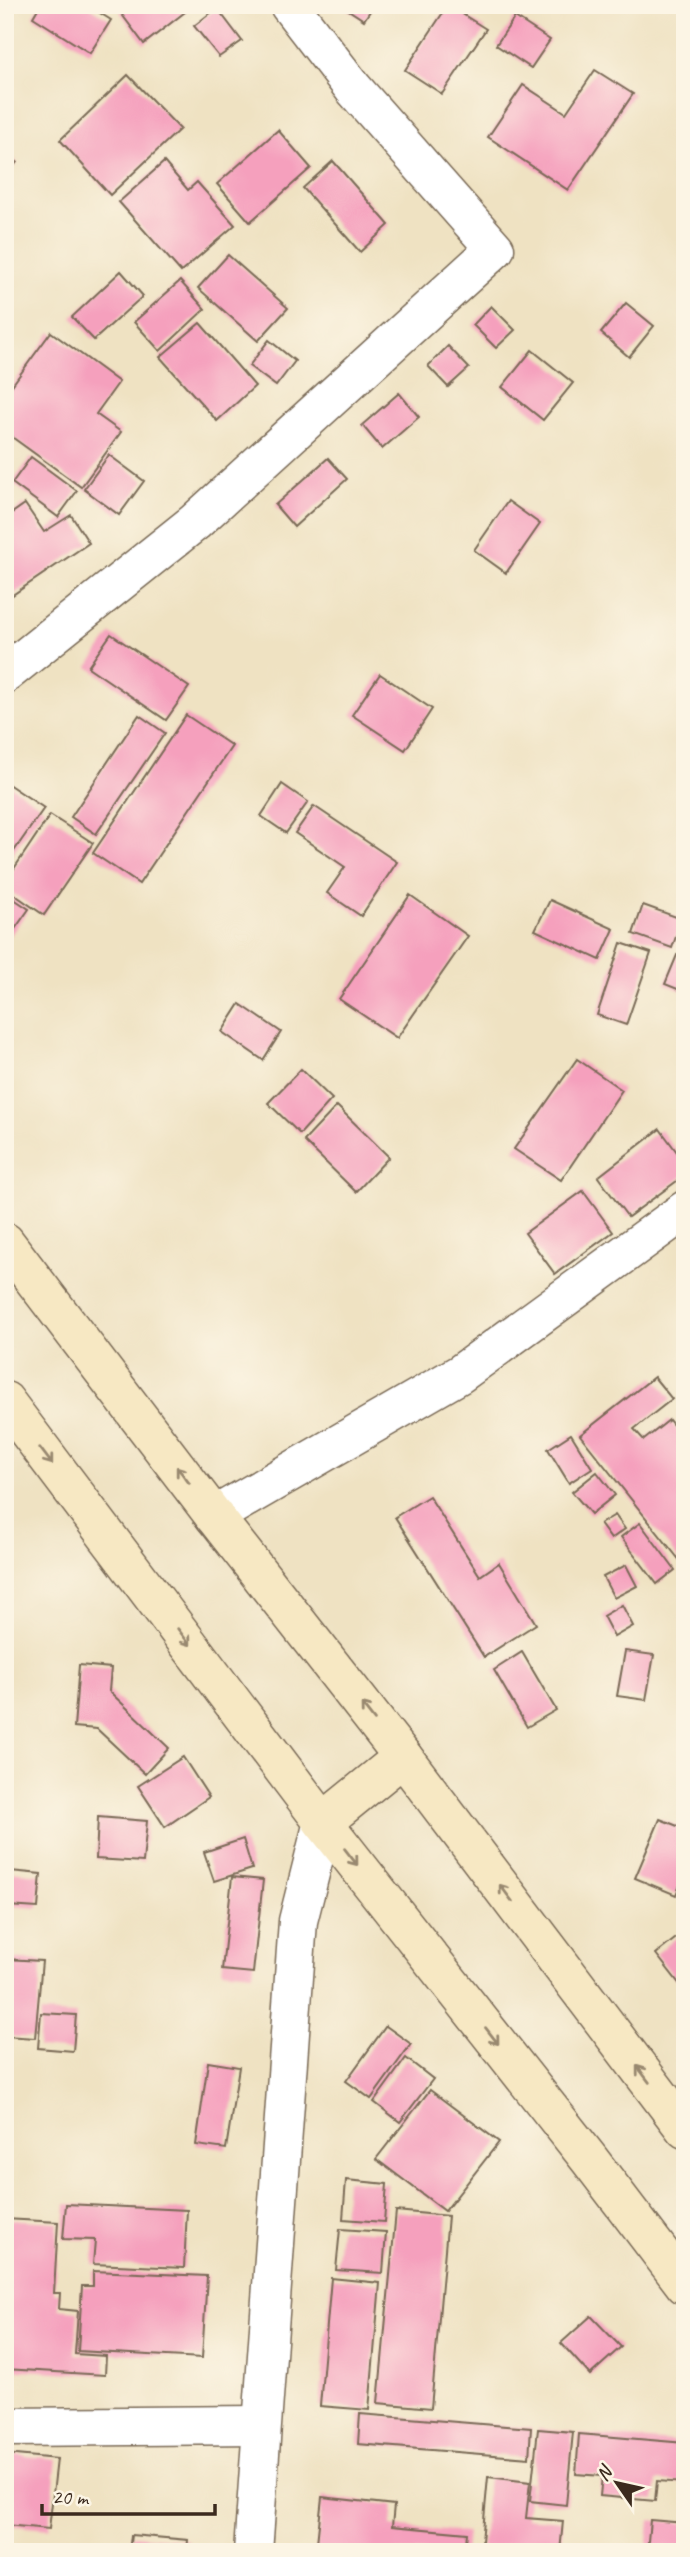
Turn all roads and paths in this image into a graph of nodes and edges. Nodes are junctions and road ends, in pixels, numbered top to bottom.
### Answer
1 (289, 5) edge
2 (5, 674) edge
3 (685, 1210) edge
4 (5, 1242) edge
5 (5, 1401) edge
6 (214, 1516) junction
7 (403, 1757) junction
8 (323, 1822) junction
9 (685, 2129) edge
10 (685, 2285) edge
11 (261, 2425) junction
12 (5, 2427) edge
13 (253, 2552) edge

1 - 2 street
3 - 6 street
6 -> 4 main road
5 -> 8 main road
7 -> 6 main road
7 - 8 main road
9 -> 7 main road
8 -> 10 main road
8 - 11 street
11 - 12 street
11 - 13 street

